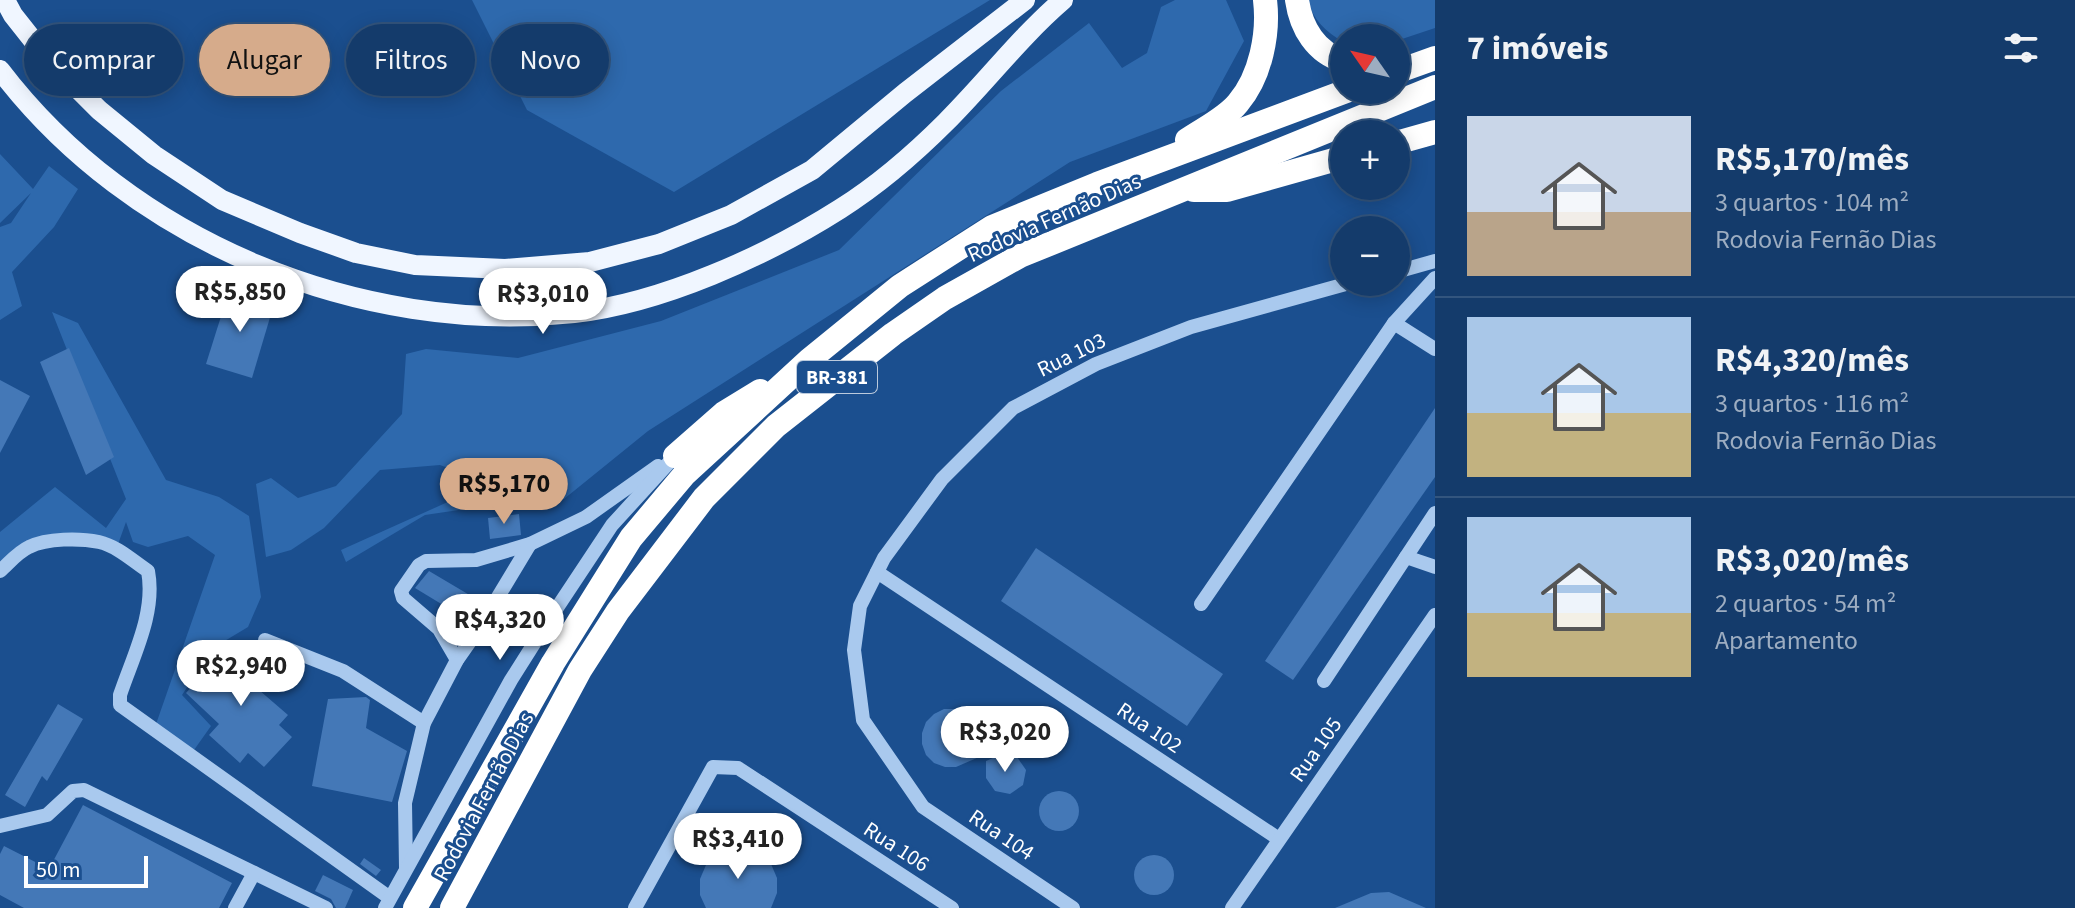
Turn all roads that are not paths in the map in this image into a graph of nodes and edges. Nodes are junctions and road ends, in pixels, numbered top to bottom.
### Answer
1 (5, 0) edge
2 (1025, 0) edge
3 (1063, 0) edge
4 (1265, 0) edge
5 (1297, 0) edge
6 (1330, 56) edge
7 (0, 70) edge
8 (1435, 87) edge
9 (1330, 97) edge
10 (1435, 132) edge
11 (1410, 139) edge
12 (1330, 161) edge
13 (1151, 163) junction
14 (1179, 190) junction
15 (1435, 261) edge
16 (1410, 268) edge
17 (1432, 286) edge
18 (1330, 288) edge
19 (1394, 323) junction
20 (1435, 349) edge
21 (809, 360) junction
22 (675, 456) junction
23 (1435, 513) edge
24 (530, 544) junction
25 (1406, 557) junction
26 (1435, 567) edge
27 (0, 571) edge
28 (877, 572) junction
29 (1201, 604) dead end
30 (1435, 615) edge
31 (265, 640) dead end
32 (457, 660) junction
33 (1324, 681) dead end
34 (424, 723) junction
35 (0, 826) edge
36 (1279, 839) junction
37 (406, 869) junction
38 (258, 876) junction
39 (387, 903) edge
40 (235, 908) edge
41 (304, 908) edge
42 (326, 908) edge
43 (415, 908) edge
44 (452, 908) edge
45 (635, 908) edge
46 (952, 908) edge
47 (1073, 908) edge
48 (1232, 908) edge

1 - 2 main road
3 - 7 main road
4 - 13 highway, BR-381
5 - 6 highway
8 - 14 highway, Rodovia Fernão Dias / BR-381
9 - 13 highway, Rodovia Fernão Dias / BR-381
10 - 11 highway
12 - 14 highway, BR-381
13 - 21 highway, Rodovia Fernão Dias / BR-381
14 - 44 highway, Rodovia Fernão Dias / BR-381
15 - 16 street
17 - 19 street
18 - 28 street, Rua 103
19 - 20 street
19 - 29 street
21 - 22 highway, BR-381
21 - 43 highway, Rodovia Fernão Dias / BR-381
22 - 24 street
22 - 37 street, Rodovia Fernão Dias / BR-381
23 - 25 street
24 - 32 street
24 - 32 street
25 - 26 street
25 - 33 street
27 - 39 street
28 - 36 street, Rua 102
28 - 47 street, Rua 104
30 - 36 street, Rua 105
31 - 34 street
32 - 34 street
34 - 37 street
35 - 38 street
36 - 48 street, Rua 105
37 - 39 street, Rodovia Fernão Dias / BR-381
38 - 40 street
38 - 41 street
38 - 42 street
45 - 46 street, Rua 106

